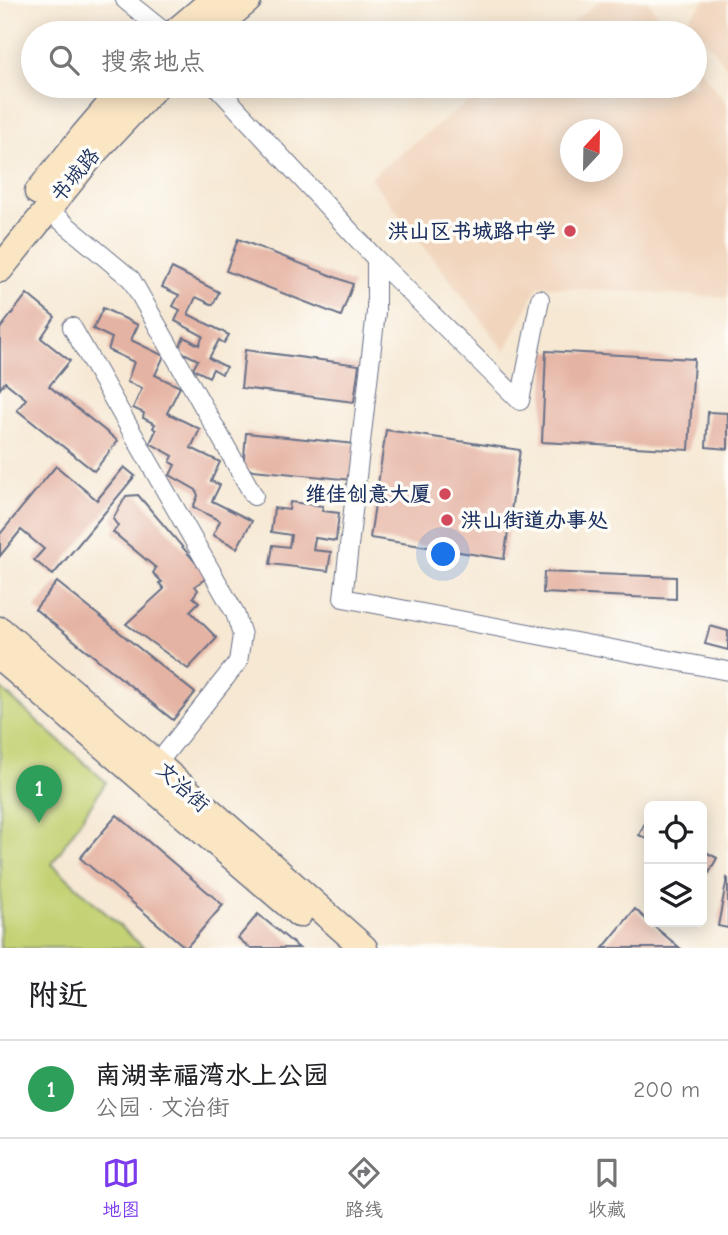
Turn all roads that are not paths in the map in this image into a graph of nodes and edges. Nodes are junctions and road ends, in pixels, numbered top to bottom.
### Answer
1 (125, 0) edge
2 (214, 0) edge
3 (248, 0) edge
4 (151, 21) edge
5 (189, 21) edge
6 (223, 21) edge
7 (116, 98) edge
8 (145, 98) edge
9 (227, 98) edge
10 (47, 209) junction
11 (0, 240) edge
12 (376, 259) junction
13 (0, 269) edge
14 (540, 299) dead end
15 (72, 327) dead end
16 (254, 496) dead end
17 (0, 629) edge
18 (0, 657) edge
19 (728, 671) edge
20 (157, 764) junction
21 (338, 948) edge
22 (364, 948) edge

1 - 4 street
2 - 5 main road
3 - 6 main road
7 - 11 main road, 书城路
8 - 10 main road, 书城路
9 - 12 street
10 - 13 main road, 书城路
10 - 16 street
12 - 14 street
12 - 19 street
15 - 20 street
17 - 20 main road, 文治街
18 - 21 main road, 文治街
20 - 22 main road, 文治街

